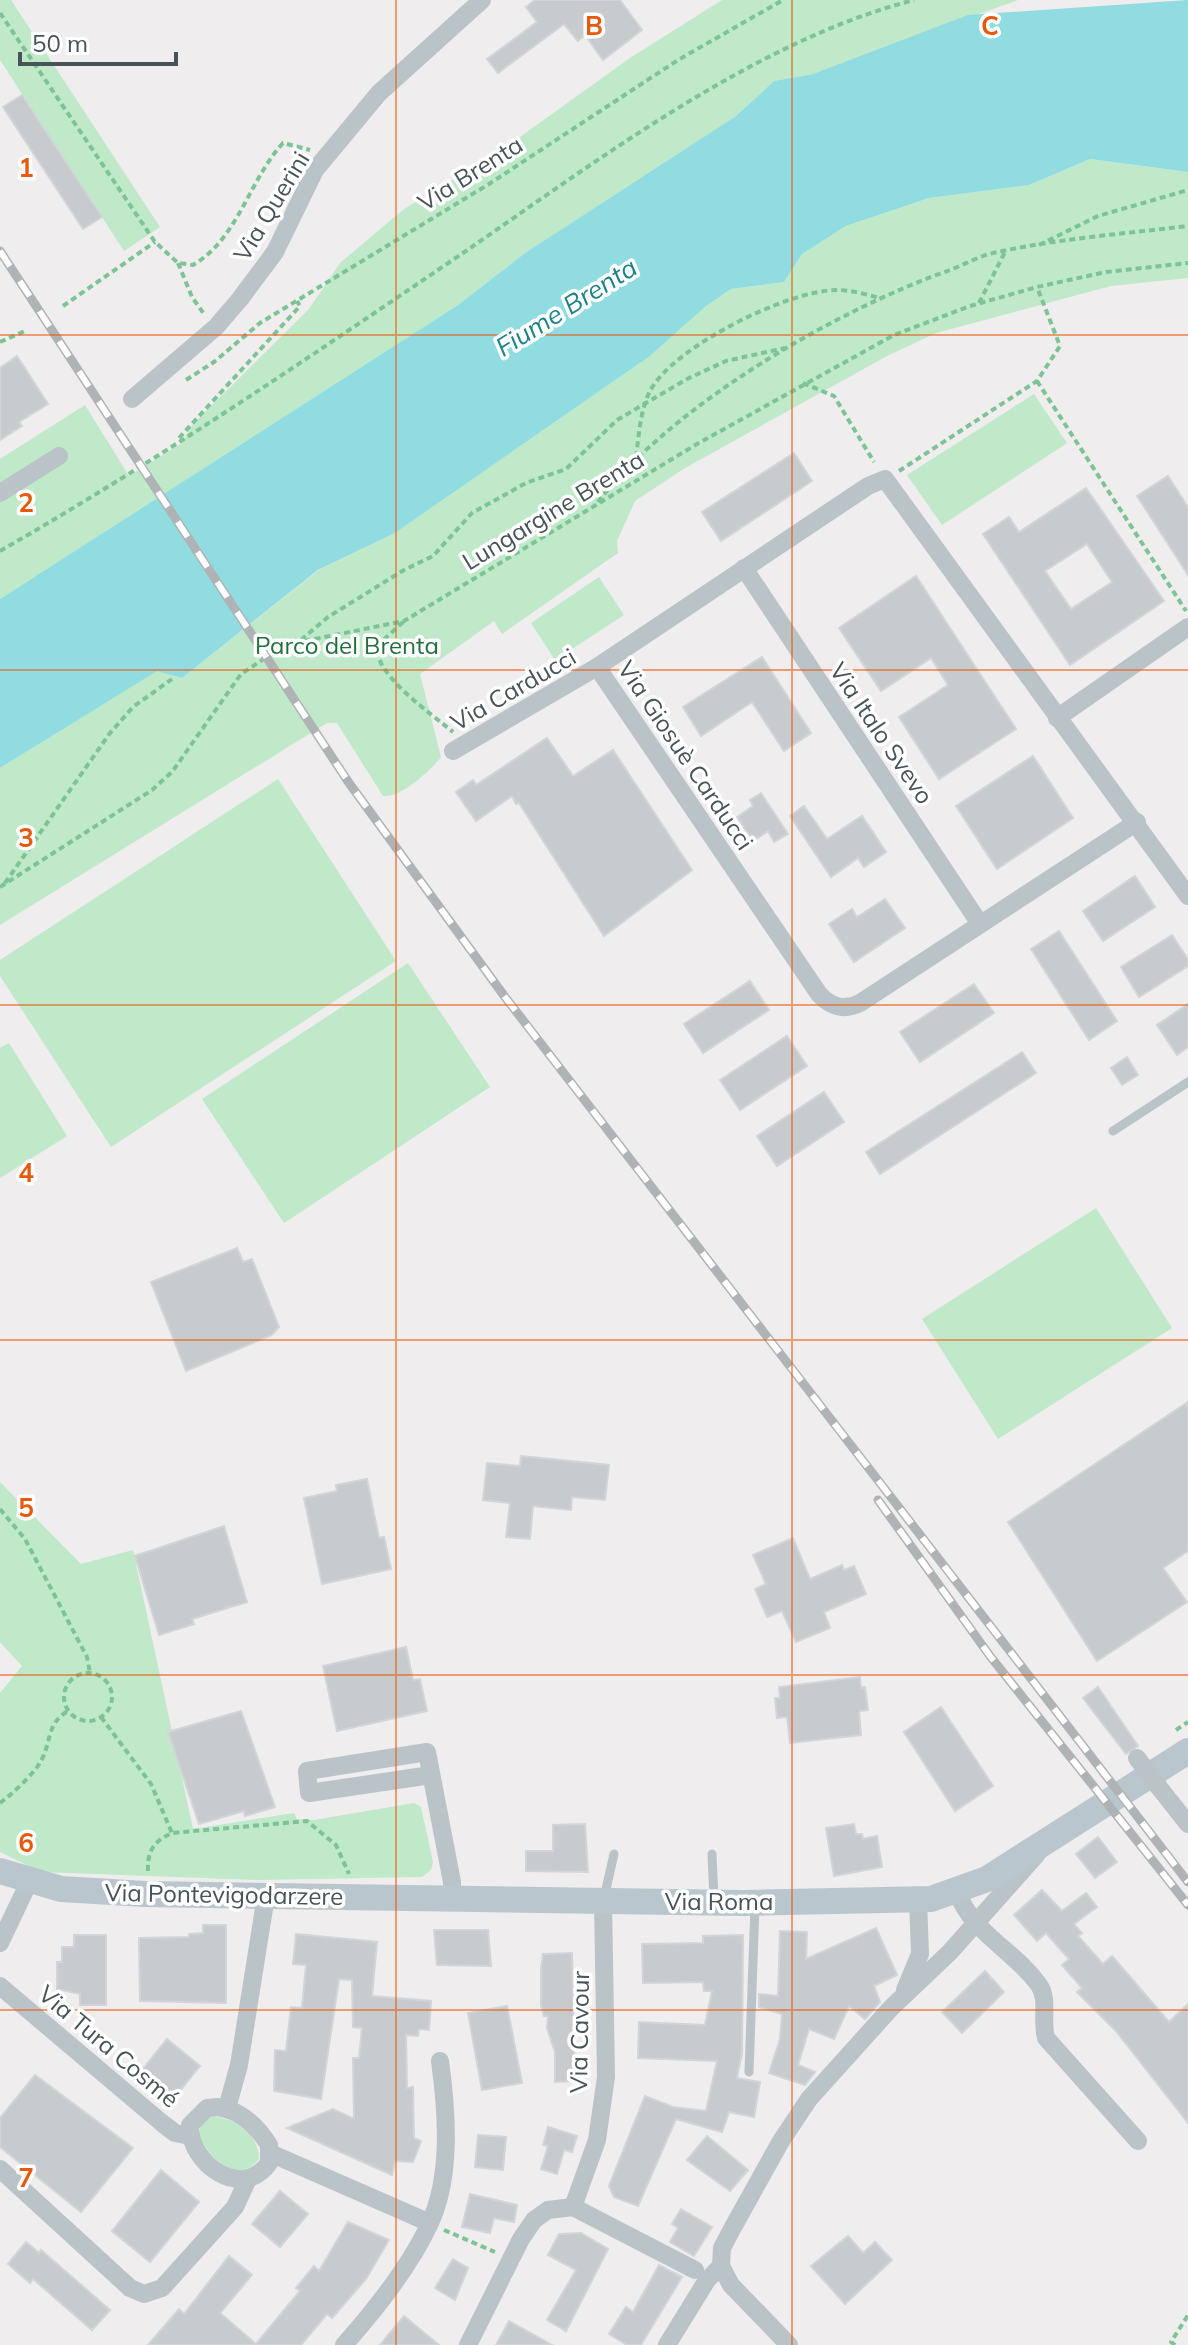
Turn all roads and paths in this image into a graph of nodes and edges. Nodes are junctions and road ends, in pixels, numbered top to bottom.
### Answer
1 (482, 0) edge
2 (783, 0) edge
3 (914, 0) edge
4 (0, 13) edge
5 (325, 162) junction
6 (1188, 190) edge
7 (1188, 226) edge
8 (155, 242) junction
9 (1037, 246) junction
10 (1006, 251) junction
11 (178, 263) junction
12 (1188, 263) edge
13 (1037, 287) junction
14 (879, 298) junction
15 (297, 301) junction
16 (979, 303) junction
17 (63, 306) dead end
18 (216, 327) junction
19 (25, 331) dead end
20 (1, 340) edge
21 (790, 348) junction
22 (1037, 381) junction
23 (182, 383) dead end
24 (802, 383) junction
25 (132, 399) dead end
26 (646, 404) junction
27 (177, 440) junction
28 (59, 456) dead end
29 (636, 457) junction
30 (885, 479) junction
31 (0, 493) edge
32 (595, 505) junction
33 (0, 551) edge
34 (744, 568) junction
35 (1188, 615) edge
36 (404, 621) junction
37 (1188, 627) edge
38 (300, 642) junction
39 (597, 667) junction
40 (172, 679) dead end
41 (1057, 718) junction
42 (461, 747) joint
43 (1137, 822) junction
44 (1, 887) edge
45 (1188, 896) edge
46 (980, 924) junction
47 (1188, 1082) edge
48 (1113, 1131) dead end
49 (0, 1509) edge
50 (90, 1673) junction
51 (68, 1711) junction
52 (101, 1717) junction
53 (1188, 1751) edge
54 (1137, 1758) dead end
55 (431, 1775) junction
56 (0, 1803) edge
57 (1188, 1824) edge
58 (172, 1833) junction
59 (1045, 1844) junction
60 (614, 1854) dead end
61 (712, 1854) dead end
62 (0, 1871) edge
63 (148, 1873) dead end
64 (29, 1882) junction
65 (957, 1892) junction
66 (266, 1896) junction
67 (357, 1897) junction
68 (452, 1898) junction
69 (480, 1900) joint
70 (918, 1900) junction
71 (603, 1901) junction
72 (714, 1902) junction
73 (755, 1902) junction
74 (975, 1924) junction
75 (0, 1943) edge
76 (0, 1986) edge
77 (900, 1998) junction
78 (440, 2061) dead end
79 (749, 2072) dead end
80 (227, 2108) junction
81 (190, 2136) junction
82 (1138, 2141) dead end
83 (270, 2153) junction
84 (0, 2169) edge
85 (247, 2181) junction
86 (573, 2207) junction
87 (430, 2223) junction
88 (512, 2259) junction
89 (721, 2266) junction
90 (695, 2270) dead end
91 (1188, 2315) edge
92 (344, 2345) edge
93 (468, 2345) edge
94 (667, 2345) edge
95 (789, 2345) edge
96 (1175, 2345) edge

1 - 5 street, Via Querini
2 - 15 path, Via Brenta
3 - 27 path
4 - 8 path
5 - 11 path
5 - 18 street, Via Querini
6 - 9 path
7 - 9 path
8 - 11 path
8 - 17 path
9 - 10 path
10 - 14 path
10 - 16 path
11 - 18 path
12 - 13 path, Lungargine Brenta
13 - 16 path, Lungargine Brenta
13 - 22 path
14 - 21 path
14 - 26 path
15 - 23 path, Via Brenta
15 - 27 path
16 - 24 path, Lungargine Brenta
18 - 25 street, Via Querini
19 - 20 path
21 - 26 path
21 - 29 path
22 - 30 path
22 - 35 path
24 - 30 path
24 - 32 path, Lungargine Brenta
26 - 29 path
26 - 38 path
27 - 33 path
28 - 31 street
29 - 32 path
30 - 34 street, Via Giosuè Carducci
30 - 41 street
32 - 36 path, Lungargine Brenta
34 - 39 street, Via Giosuè Carducci
34 - 46 street, Via Italo Svevo
36 - 38 path, Lungargine Brenta
36 - 42 path
37 - 41 street
38 - 44 path, Lungargine Brenta
39 - 42 street, Via Carducci
39 - 46 street, Via Giosuè Carducci
40 - 44 path
41 - 43 street
43 - 45 street
43 - 46 street, Via Giosuè Carducci
47 - 48 lane
49 - 50 path
50 - 51 path
50 - 52 path
51 - 52 path
51 - 56 path
52 - 58 path
53 - 59 main road, Via Roma
54 - 57 street, bridge
55 - 55 street
55 - 68 street
58 - 63 path
58 - 67 path
59 - 65 main road, Via Roma
59 - 74 street
60 - 71 lane
61 - 72 lane
62 - 64 main road, Via Pontevigodarzere
64 - 66 main road, Via Pontevigodarzere
64 - 75 street
65 - 70 main road, Via Roma
65 - 74 street
66 - 67 main road, Via Pontevigodarzere
66 - 80 street
67 - 68 main road, Via Pontevigodarzere
68 - 69 main road, Via Pontevigodarzere
69 - 71 main road, Via Roma
70 - 73 main road, Via Roma
70 - 77 street
71 - 72 main road, Via Roma
71 - 86 street, Via Cavour
72 - 73 main road, Via Roma
73 - 79 lane
74 - 77 street
74 - 82 street
76 - 81 street, Via Tura Cosmé
77 - 89 street
78 - 87 street
80 - 81 street
80 - 83 street
81 - 85 street
83 - 85 street
83 - 87 street
84 - 85 street
86 - 88 street
86 - 90 street
87 - 88 path
87 - 92 street
88 - 93 street
89 - 94 street
89 - 95 street
91 - 96 path

